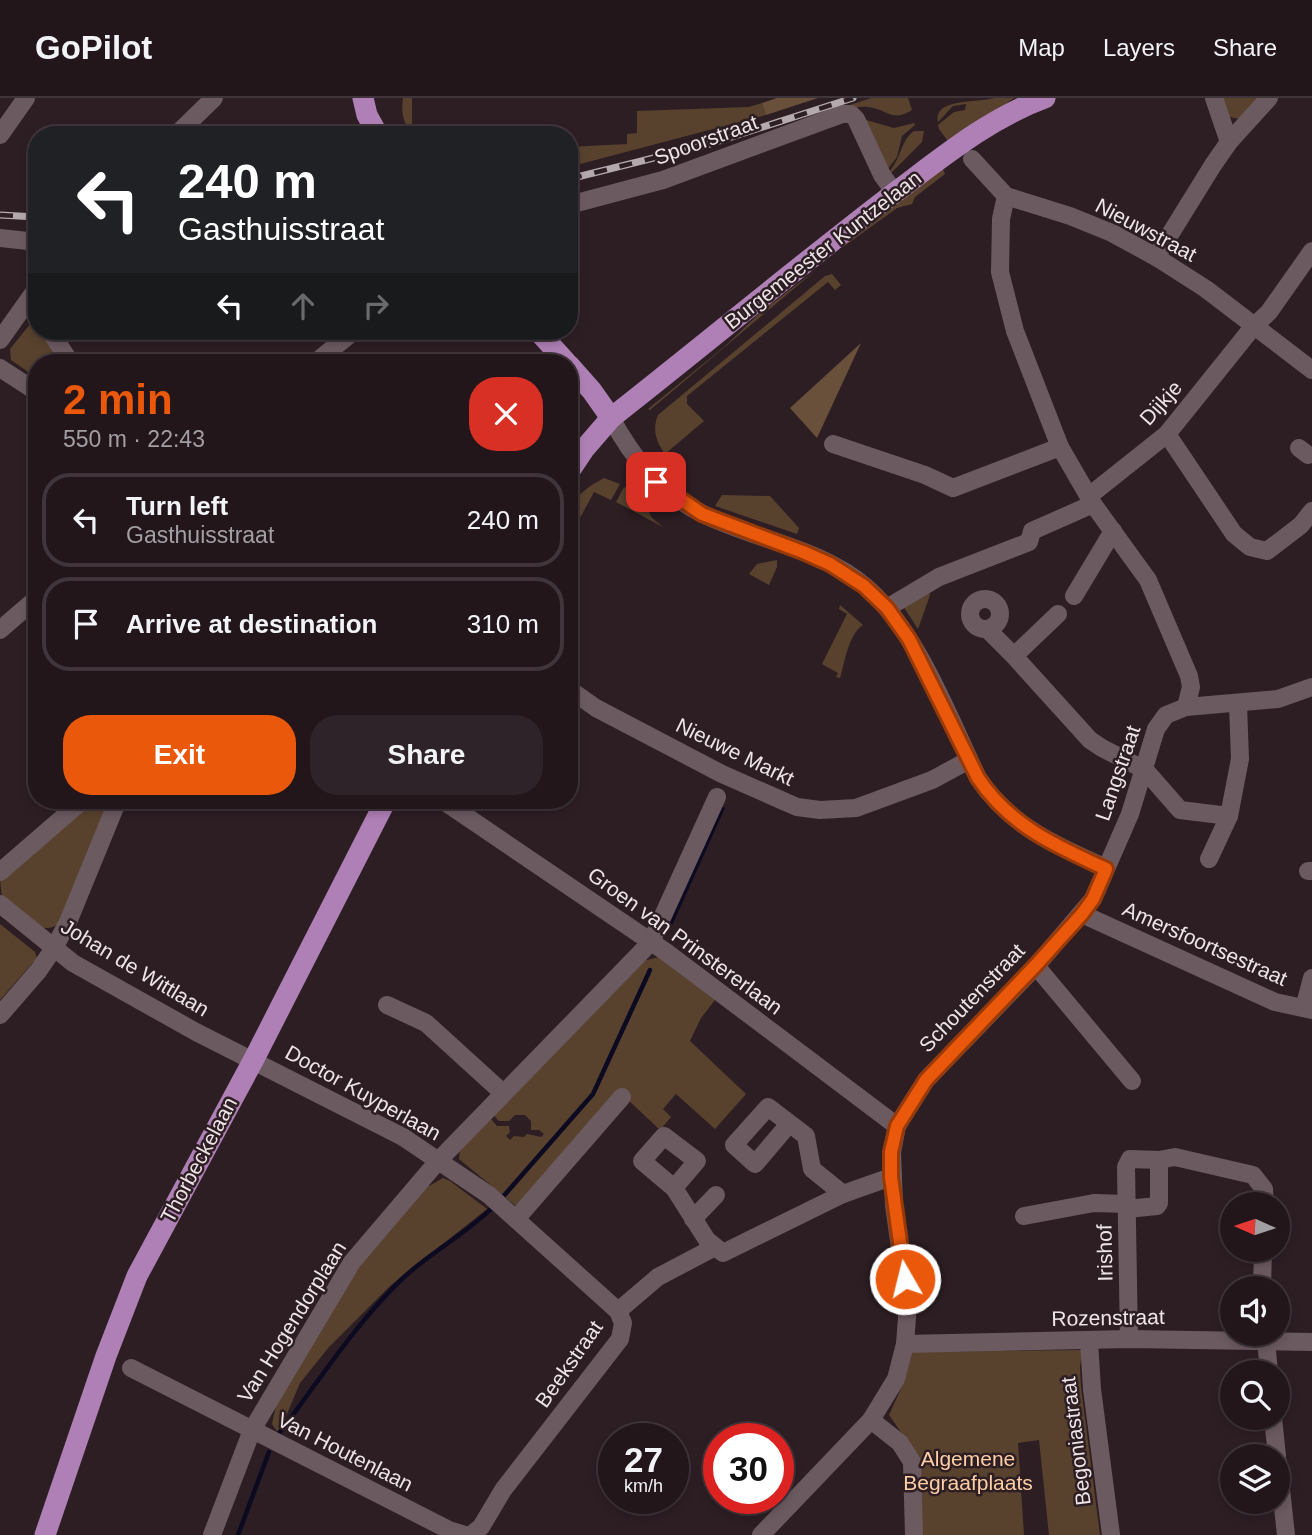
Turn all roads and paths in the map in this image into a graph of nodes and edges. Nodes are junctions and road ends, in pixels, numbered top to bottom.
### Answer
1 (26, 98) edge
2 (214, 98) edge
3 (363, 98) edge
4 (1045, 98) edge
5 (1214, 98) edge
6 (1269, 98) edge
7 (185, 126) edge
8 (373, 126) edge
9 (0, 135) edge
10 (1229, 142) junction
11 (972, 159) dead end
12 (895, 193) junction
13 (1006, 196) junction
14 (578, 203) edge
15 (0, 239) edge
16 (28, 241) edge
17 (1312, 251) edge
18 (1156, 257) junction
19 (28, 311) edge
20 (1253, 327) junction
21 (0, 340) edge
22 (343, 340) edge
23 (546, 340) edge
24 (326, 354) edge
25 (558, 354) edge
26 (0, 368) edge
27 (1312, 370) edge
28 (578, 376) edge
29 (28, 386) edge
30 (611, 418) junction
31 (1167, 434) junction
32 (833, 444) dead end
33 (1060, 447) junction
34 (578, 458) edge
35 (1091, 500) junction
36 (1312, 510) edge
37 (1113, 531) junction
38 (1074, 596) dead end
39 (28, 606) edge
40 (887, 608) junction
41 (1058, 614) dead end
42 (0, 630) edge
43 (988, 630) dead end
44 (1014, 656) junction
45 (1312, 687) edge
46 (578, 695) edge
47 (1238, 704) junction
48 (1186, 707) junction
49 (969, 760) junction
50 (1144, 770) junction
51 (717, 797) dead end
52 (73, 809) edge
53 (114, 809) edge
54 (381, 809) edge
55 (455, 809) edge
56 (1228, 816) junction
57 (1209, 859) dead end
58 (1106, 869) junction
59 (0, 872) edge
60 (0, 904) edge
61 (1082, 914) junction
62 (651, 942) junction
63 (54, 948) junction
64 (1036, 965) junction
65 (1312, 978) edge
66 (387, 1005) dead end
67 (1308, 1009) edge
68 (0, 1015) edge
69 (254, 1059) junction
70 (1132, 1081) dead end
71 (503, 1093) junction
72 (622, 1097) dead end
73 (789, 1124) dead end
74 (897, 1126) junction
75 (1159, 1160) junction
76 (438, 1161) junction
77 (891, 1177) junction
78 (674, 1188) dead end
79 (1264, 1192) edge
80 (843, 1194) junction
81 (716, 1195) dead end
82 (1127, 1206) junction
83 (1024, 1216) dead end
84 (514, 1217) junction
85 (693, 1219) junction
86 (719, 1250) junction
87 (618, 1311) junction
88 (1220, 1338) edge
89 (1129, 1339) junction
90 (1290, 1340) edge
91 (1089, 1341) junction
92 (1312, 1342) edge
93 (905, 1344) junction
94 (131, 1368) dead end
95 (871, 1420) junction
96 (252, 1430) junction
97 (1284, 1514) edge
98 (45, 1535) edge
99 (212, 1535) edge
100 (465, 1535) edge
101 (471, 1535) edge
102 (761, 1535) edge
103 (914, 1535) edge
104 (1111, 1535) edge
105 (1286, 1535) edge

1 - 9 street
2 - 7 street
3 - 8 main road
4 - 12 main road, Burgemeester Kuntzelaan
5 - 10 street
6 - 10 street
10 - 18 street
11 - 13 street
12 - 14 street, Spoorstraat
12 - 30 main road, Burgemeester Kuntzelaan
13 - 18 street, Nieuwstraat
13 - 33 street
15 - 16 street
17 - 20 street, Dijkje
18 - 20 street, Nieuwstraat
19 - 21 street
20 - 27 street, Nieuwstraat
20 - 31 street, Dijkje
22 - 24 street
23 - 25 main road
26 - 29 street
28 - 30 main road
30 - 34 main road
30 - 40 street
31 - 35 street, Dijkje
31 - 36 street
32 - 33 street
33 - 35 street
35 - 37 street
35 - 40 street, Dijkje
37 - 38 street
37 - 48 street
39 - 42 street
40 - 49 street
41 - 44 street
43 - 44 street
44 - 50 street
45 - 47 street, Langstraat
46 - 49 street, Nieuwe Markt
47 - 48 street, Langstraat
47 - 56 street
48 - 50 street, Langstraat
49 - 58 street
50 - 56 street
50 - 58 street, Langstraat
51 - 62 street, Van Hogendorplaan
52 - 59 street
53 - 63 street
54 - 69 main road, Thorbeckelaan
55 - 62 street, Groen van Prinstererlaan
56 - 57 street
58 - 61 street, Schoutenstraat
60 - 63 street, Johan de Wittlaan
61 - 64 street, Schoutenstraat
61 - 67 street, Amersfoortsestraat
62 - 71 street, Van Hogendorplaan
62 - 74 street, Groen van Prinstererlaan
63 - 68 street
63 - 69 street, Johan de Wittlaan
64 - 70 street
64 - 74 street, Schoutenstraat
65 - 67 street
66 - 71 street
69 - 76 street, Doctor Kuyperlaan
69 - 98 main road, Thorbeckelaan
71 - 76 street, Van Hogendorplaan
72 - 84 street
73 - 80 street
74 - 77 street, Schoutenstraat
75 - 79 street, Irishof
75 - 82 street, Irishof
75 - 82 street, Irishof
76 - 84 street, Doctor Kuyperlaan
76 - 96 street, Van Hogendorplaan
77 - 80 street, Beekstraat
77 - 93 street, Schoutenstraat
78 - 85 street
80 - 86 street, Beekstraat
81 - 85 street
82 - 83 street, Irishof
82 - 89 street, Irishof
84 - 87 street, Doctor Kuyperlaan
85 - 86 street
86 - 87 street, Beekstraat
87 - 101 street, Beekstraat
88 - 89 street, Rozenstraat
89 - 91 street, Rozenstraat
90 - 92 street, Rozenstraat
91 - 93 street, Rozenstraat
91 - 104 street, Begoniastraat
93 - 95 street, Schoutenstraat
94 - 96 street, Van Houtenlaan
95 - 102 street, Schoutenstraat
95 - 103 street
96 - 99 street, Van Hogendorplaan
96 - 100 street, Van Houtenlaan
97 - 105 street

